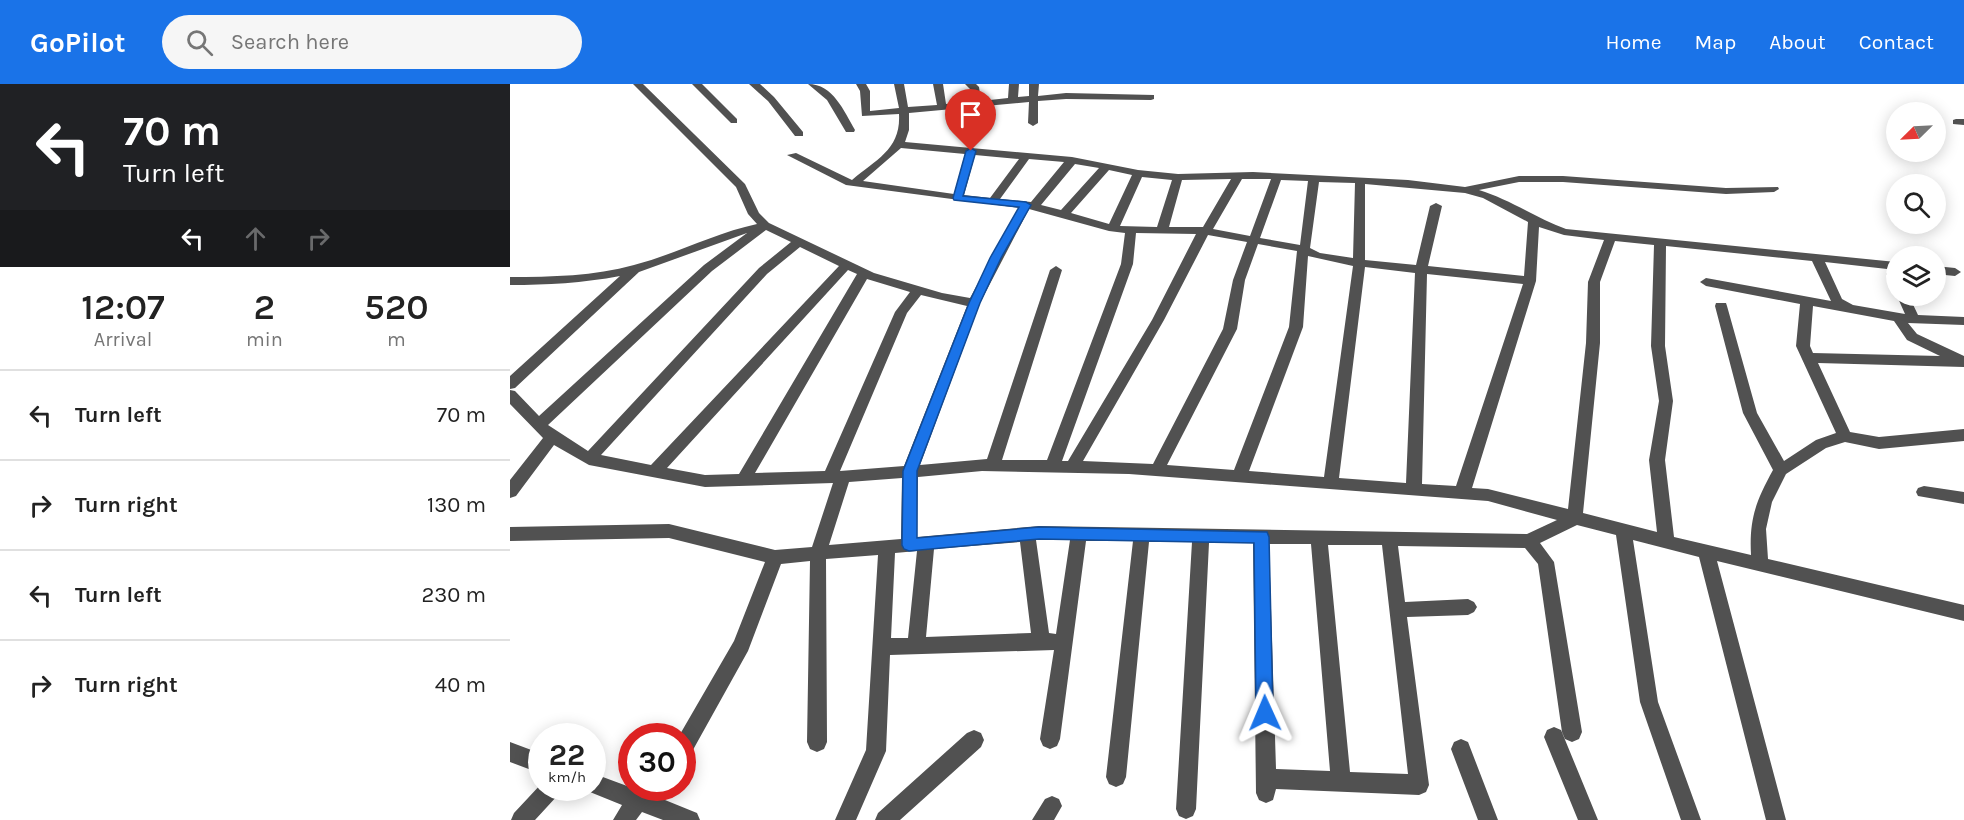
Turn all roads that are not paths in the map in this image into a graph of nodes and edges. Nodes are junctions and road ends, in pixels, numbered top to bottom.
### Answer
1 (638, 84) edge
2 (697, 84) edge
3 (754, 84) edge
4 (813, 84) edge
5 (861, 84) edge
6 (899, 84) edge
7 (938, 84) edge
8 (970, 84) edge
9 (1014, 84) edge
10 (1034, 84) edge
11 (1151, 97) dead end
12 (1035, 98) junction
13 (1013, 100) junction
14 (976, 104) junction
15 (942, 107) junction
16 (905, 116) junction
17 (734, 120) dead end
18 (1033, 123) dead end
19 (799, 134) dead end
20 (899, 145) junction
21 (971, 151) junction
22 (792, 154) dead end
23 (1027, 155) junction
24 (1072, 160) junction
25 (1107, 166) junction
26 (1138, 173) junction
27 (1238, 176) junction
28 (1178, 177) junction
29 (1277, 177) junction
30 (1314, 179) junction
31 (1360, 181) junction
32 (855, 183) junction
33 (1774, 189) dead end
34 (1466, 190) junction
35 (958, 198) junction
36 (993, 201) junction
37 (1030, 205) junction
38 (1436, 207) dead end
39 (1063, 215) junction
40 (1534, 220) junction
41 (765, 225) junction
42 (1113, 229) junction
43 (1206, 229) junction
44 (1131, 230) junction
45 (1162, 230) junction
46 (1610, 238) junction
47 (1255, 240) junction
48 (800, 241) junction
49 (1660, 243) junction
50 (1304, 247) junction
51 (1817, 258) junction
52 (1359, 263) junction
53 (847, 264) junction
54 (635, 269) junction
55 (1422, 269) junction
56 (1056, 270) dead end
57 (1946, 271) edge
58 (1886, 272) edge
59 (1955, 272) dead end
60 (864, 273) junction
61 (510, 281) edge
62 (1530, 281) junction
63 (1706, 282) dead end
64 (918, 290) junction
65 (1807, 301) junction
66 (974, 303) junction
67 (1721, 306) dead end
68 (1907, 306) edge
69 (1849, 309) junction
70 (1898, 318) junction
71 (1914, 319) junction
72 (1964, 321) edge
73 (1808, 358) junction
74 (1963, 362) edge
75 (510, 384) edge
76 (513, 403) edge
77 (538, 426) junction
78 (1964, 435) edge
79 (552, 436) junction
80 (1845, 436) junction
81 (590, 459) junction
82 (993, 465) junction
83 (1052, 466) junction
84 (1072, 467) junction
85 (1157, 470) junction
86 (1781, 470) junction
87 (910, 471) junction
88 (654, 472) junction
89 (836, 477) junction
90 (1239, 477) junction
91 (743, 480) junction
92 (1331, 484) junction
93 (1414, 490) junction
94 (510, 492) edge
95 (1923, 492) dead end
96 (1462, 493) junction
97 (1964, 498) edge
98 (1575, 518) junction
99 (1623, 530) junction
100 (510, 534) edge
101 (1027, 534) junction
102 (1078, 534) junction
103 (1142, 534) junction
104 (1201, 536) junction
105 (1262, 537) junction
106 (1319, 538) junction
107 (1389, 539) junction
108 (1529, 541) junction
109 (1666, 541) junction
110 (918, 544) junction
111 (887, 547) junction
112 (1706, 551) junction
113 (818, 553) junction
114 (775, 557) junction
115 (1760, 564) junction
116 (1468, 607) dead end
117 (1398, 610) junction
118 (1964, 613) edge
119 (1041, 640) junction
120 (1064, 643) junction
121 (916, 645) junction
122 (881, 647) junction
123 (696, 726) edge
124 (1050, 739) dead end
125 (974, 740) dead end
126 (817, 742) dead end
127 (1461, 749) dead end
128 (510, 752) edge
129 (528, 759) edge
130 (1116, 777) dead end
131 (1341, 782) junction
132 (539, 801) edge
133 (646, 801) edge
134 (655, 801) edge
135 (1186, 809) dead end
136 (684, 819) edge
137 (521, 820) edge
138 (623, 820) edge
139 (844, 820) edge
140 (885, 820) edge
141 (1488, 820) edge
142 (1588, 820) edge
143 (1691, 820) edge
144 (1776, 820) edge

1 - 41 street
2 - 17 street
3 - 19 street
4 - 16 street
5 - 16 street
6 - 16 street
7 - 15 street
8 - 14 street
9 - 13 street
10 - 12 street
11 - 12 street
12 - 13 street
12 - 18 street
13 - 14 street
14 - 15 street
15 - 16 street
16 - 20 street
20 - 21 street
20 - 32 street
21 - 23 street
21 - 35 street
22 - 32 street
23 - 24 street
23 - 36 street
24 - 25 street
24 - 37 street
25 - 26 street
25 - 39 street
26 - 28 street
26 - 42 street
27 - 28 street
27 - 29 street
27 - 43 street
28 - 45 street
29 - 30 street
29 - 47 street
30 - 31 street
30 - 50 street
31 - 34 street
31 - 52 street
32 - 35 street
33 - 34 street
34 - 40 street
35 - 36 street
36 - 37 street
37 - 39 street
37 - 66 street
38 - 55 street
39 - 42 street
40 - 46 street
40 - 62 street
41 - 48 street
41 - 54 street
41 - 77 street
42 - 44 street
43 - 45 street
43 - 47 street
43 - 84 street
44 - 45 street
44 - 83 street
46 - 49 street
46 - 98 street
47 - 50 street
47 - 85 street
48 - 53 street
48 - 81 street
49 - 51 street
49 - 109 street
50 - 52 street
50 - 90 street
51 - 58 street
51 - 69 street
52 - 55 street
52 - 92 street
53 - 60 street
53 - 88 street
54 - 61 street
54 - 75 street
55 - 62 street
55 - 93 street
56 - 82 street
57 - 59 street
60 - 64 street
60 - 91 street
62 - 96 street
63 - 65 street
64 - 66 street
64 - 89 street
65 - 69 street
65 - 73 street
66 - 87 street
67 - 86 street
68 - 71 street
69 - 70 street
70 - 71 street
70 - 74 street
71 - 72 street
73 - 74 street
73 - 80 street
76 - 77 street
77 - 79 street
78 - 80 street
79 - 81 street
79 - 94 street
80 - 86 street
81 - 88 street
82 - 83 street
82 - 87 street
83 - 84 street
84 - 85 street
85 - 90 street
86 - 115 street
87 - 89 street
87 - 110 street
88 - 91 street
89 - 91 street
89 - 113 street
90 - 92 street
92 - 93 street
93 - 96 street
95 - 97 street
96 - 98 street
98 - 99 street
98 - 108 street
99 - 109 street
99 - 143 street
100 - 114 street
101 - 102 street
101 - 110 street
101 - 119 street
102 - 103 street
102 - 120 street
103 - 104 street
103 - 130 street
104 - 105 street
104 - 135 street
105 - 106 street
105 - 131 street
106 - 107 street
106 - 131 street
107 - 108 street
107 - 117 street
108 - 142 street
109 - 112 street
110 - 111 street
110 - 121 street
111 - 113 street
111 - 122 street
112 - 115 street
112 - 144 street
113 - 114 street
113 - 126 street
114 - 123 street
115 - 118 street
116 - 117 street
117 - 131 street
119 - 120 street
119 - 121 street
120 - 124 street
121 - 122 street
122 - 139 street
125 - 140 street
127 - 141 street
128 - 129 street
132 - 137 street
133 - 138 street
134 - 136 street

